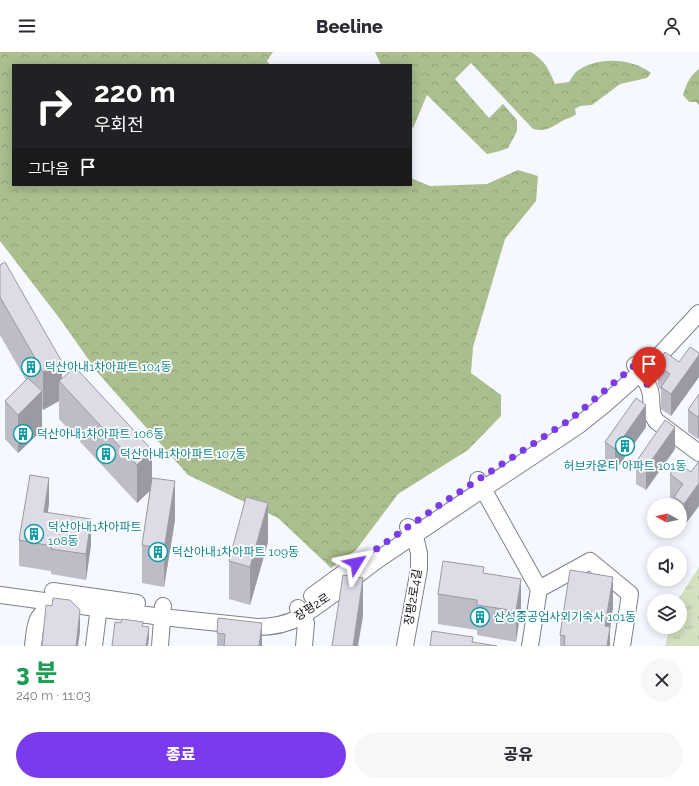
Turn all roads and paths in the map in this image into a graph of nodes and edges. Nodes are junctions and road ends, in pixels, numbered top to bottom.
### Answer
1 (699, 304) edge
2 (699, 313) edge
3 (638, 369) junction
4 (699, 453) edge
5 (481, 485) junction
6 (407, 535) junction
7 (0, 585) edge
8 (539, 589) junction
9 (0, 595) edge
10 (25, 598) junction
11 (53, 602) junction
12 (99, 603) junction
13 (300, 611) junction
14 (162, 612) junction
15 (36, 623) junction
16 (33, 646) edge
17 (94, 646) edge
18 (160, 646) edge
19 (304, 646) edge
20 (397, 646) edge
21 (405, 646) edge
22 (530, 646) edge
23 (622, 646) edge

1 - 3 street, 장평2로
2 - 3 street, 장평2로
3 - 4 street
3 - 5 street, 장평2로
5 - 6 street, 장평2로
5 - 8 street
6 - 13 street, 장평2로
6 - 20 street, 장평2로4길
6 - 21 street, 장평2로4길
7 - 12 street, 장평2로
8 - 22 street
8 - 23 street
9 - 10 street, 장평2로
10 - 11 street, 장평2로
10 - 15 street
11 - 12 street, 장평2로
11 - 15 street
12 - 14 street, 장평2로
12 - 17 street
13 - 14 street, 장평2로
13 - 19 street
14 - 18 street
15 - 16 street

